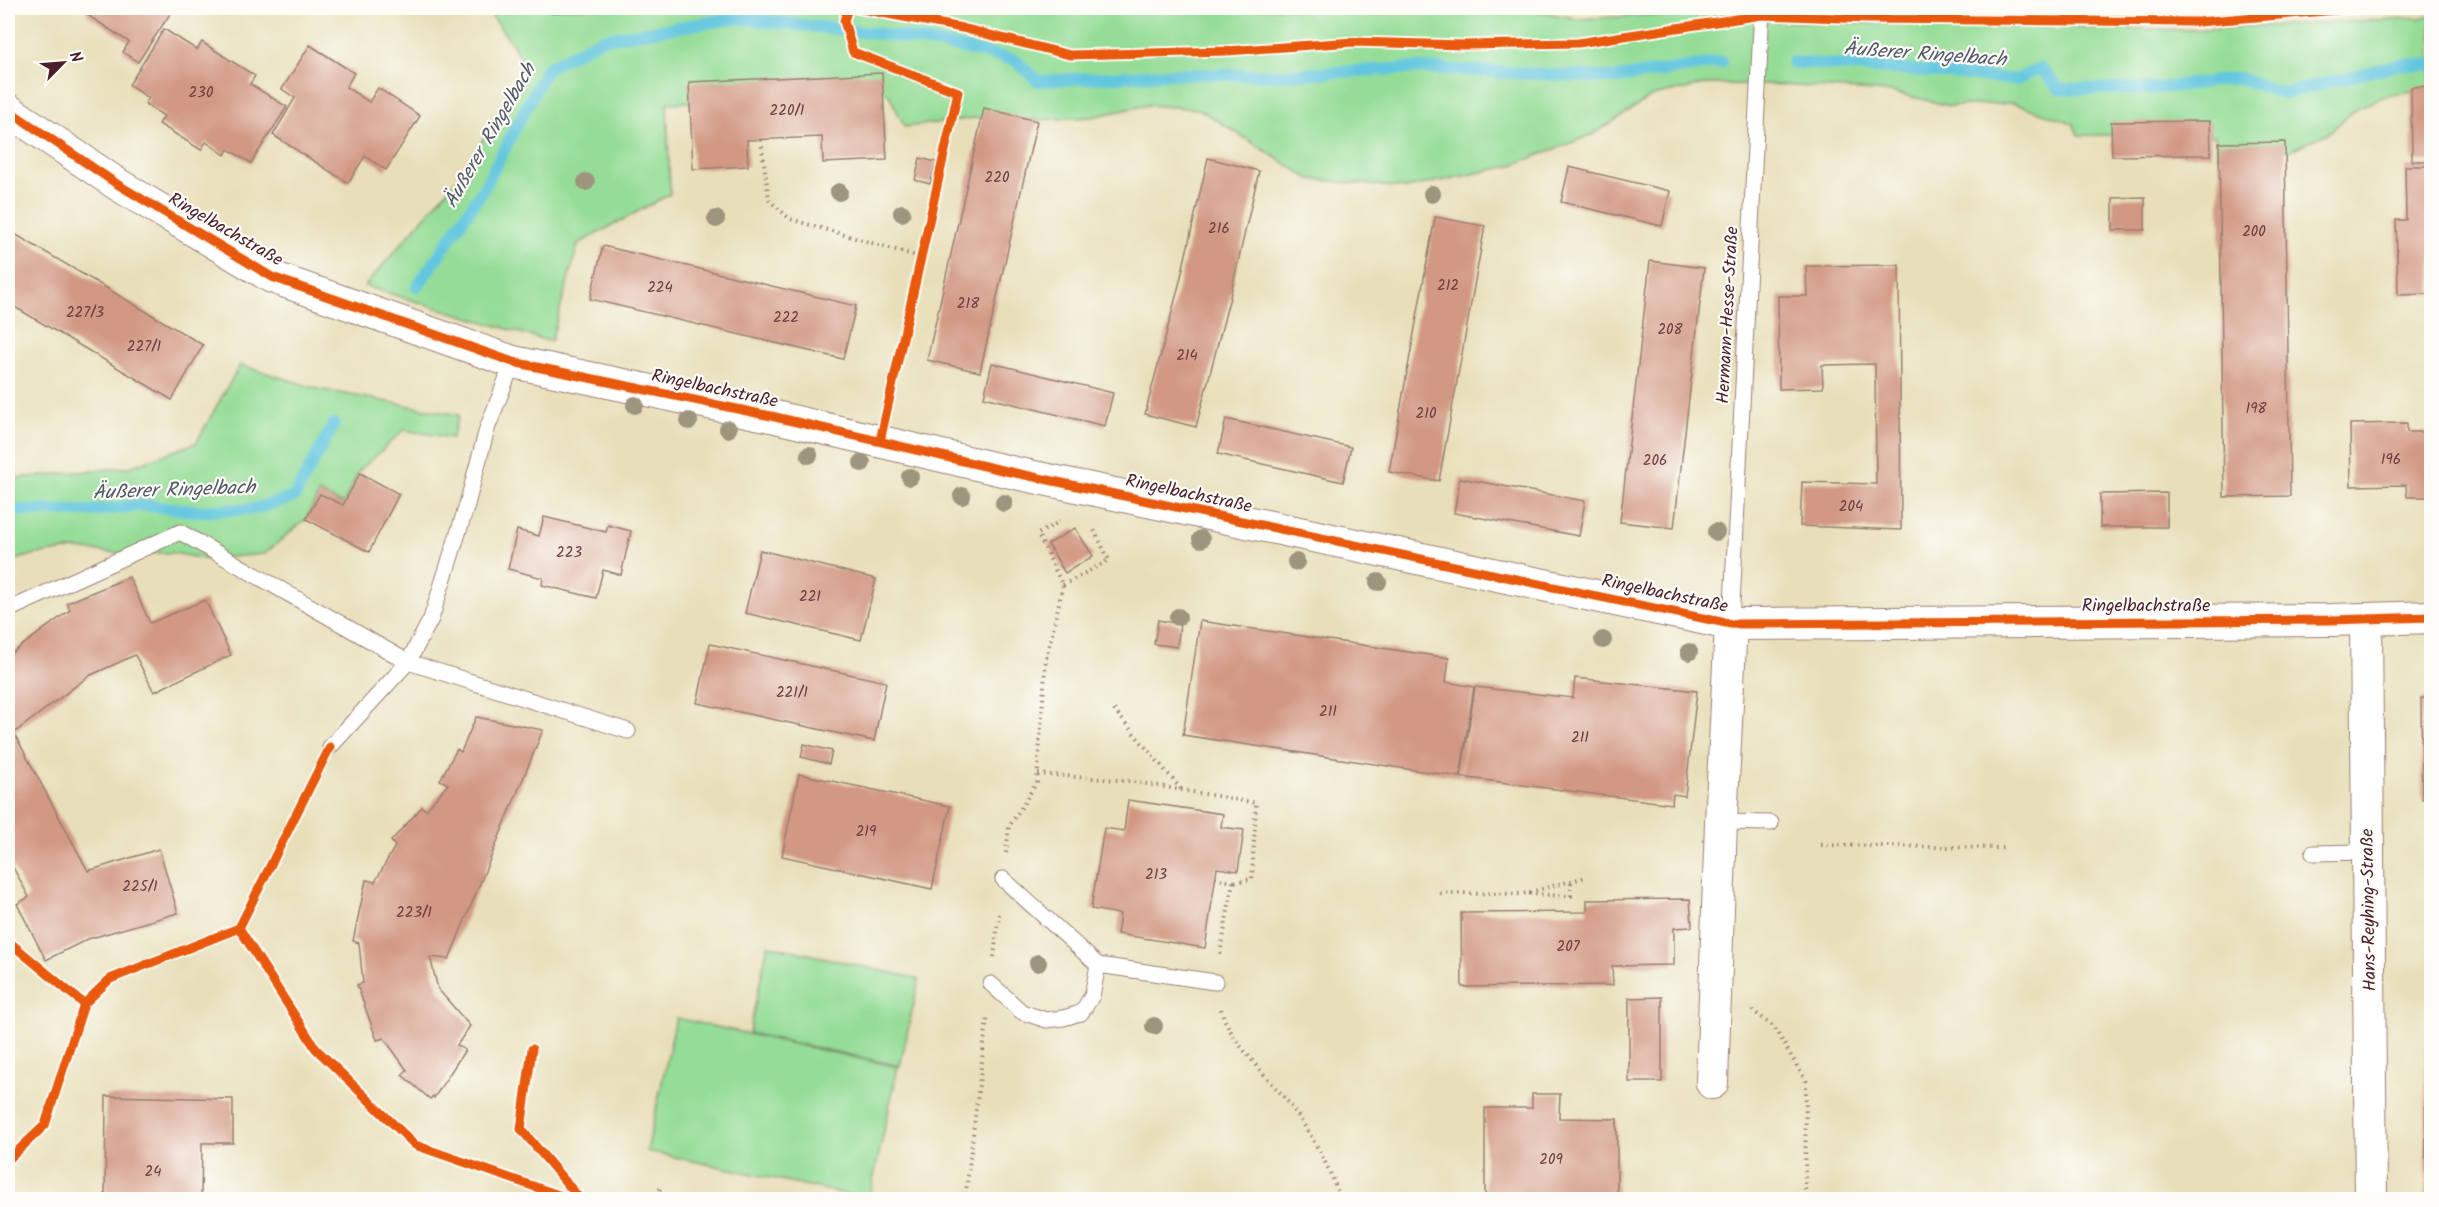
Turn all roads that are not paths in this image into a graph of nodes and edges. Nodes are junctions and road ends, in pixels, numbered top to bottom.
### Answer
1 (1762, 8) edge
2 (8, 110) edge
3 (513, 362) junction
4 (8, 610) edge
5 (2432, 617) edge
6 (2366, 620) junction
7 (1731, 624) junction
8 (408, 662) junction
9 (628, 731) dead end
10 (330, 747) dead end
11 (1721, 822) junction
12 (1772, 823) dead end
13 (2368, 852) junction
14 (2313, 853) dead end
15 (1003, 879) road end
16 (1098, 965) junction
17 (1215, 982) road end
18 (991, 984) road end
19 (1712, 1083) dead end
20 (2371, 1200) edge

1 - 7 lane, Hermann-Hesse-Straße
2 - 3 street, Ringelbachstraße
3 - 7 street, Ringelbachstraße
3 - 8 lane
4 - 8 lane
5 - 6 street, Ringelbachstraße
6 - 7 street, Ringelbachstraße
6 - 13 street, Hans-Reyhing-Straße
7 - 11 street, Ringelbachstraße
8 - 9 lane
8 - 10 lane
11 - 12 lane
11 - 19 street, Ringelbachstraße
13 - 14 lane
13 - 20 street, Hans-Reyhing-Straße
15 - 16 lane
16 - 17 lane
16 - 18 lane

